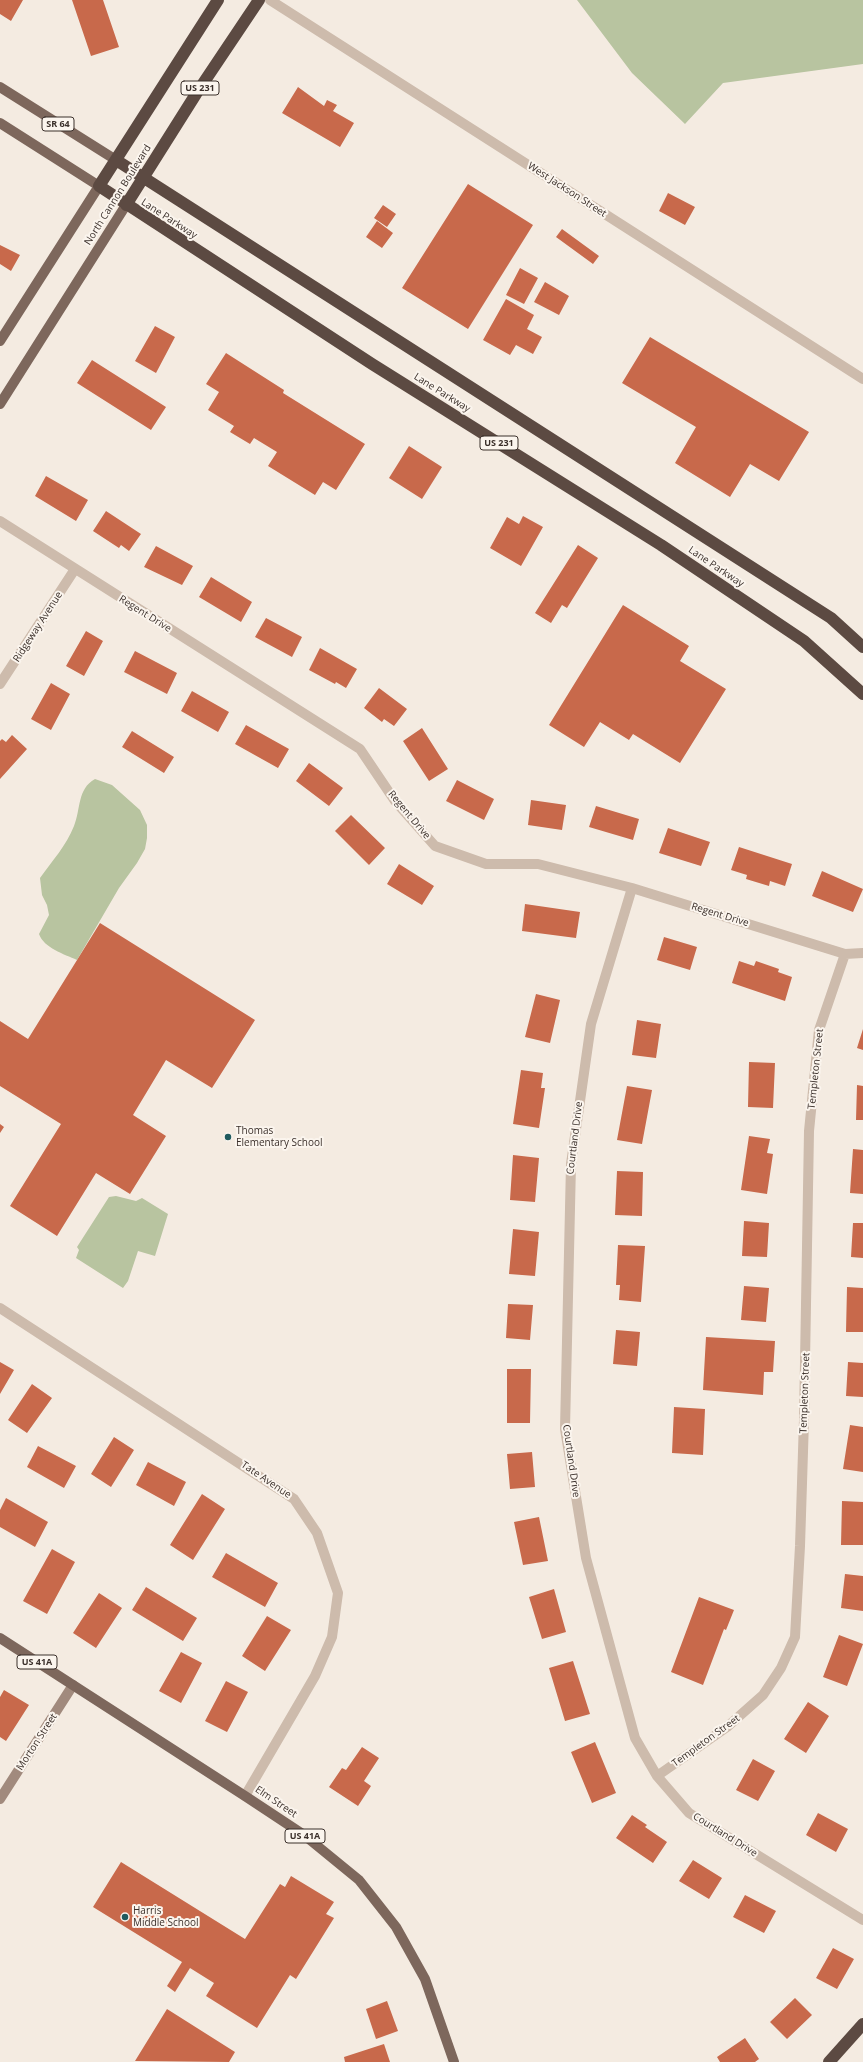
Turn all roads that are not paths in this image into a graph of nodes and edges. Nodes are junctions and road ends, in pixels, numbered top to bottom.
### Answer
1 (218, 0) edge
2 (259, 0) edge
3 (270, 0) edge
4 (0, 87) edge
5 (0, 123) edge
6 (116, 160) junction
7 (142, 177) junction
8 (99, 186) junction
9 (126, 205) junction
10 (0, 341) edge
11 (863, 379) edge
12 (0, 404) edge
13 (0, 521) edge
14 (75, 569) junction
15 (863, 647) edge
16 (0, 684) edge
17 (863, 694) edge
18 (632, 888) junction
19 (863, 953) edge
20 (845, 954) junction
21 (0, 1308) edge
22 (0, 1638) edge
23 (73, 1685) junction
24 (657, 1776) junction
25 (246, 1796) junction
26 (0, 1799) edge
27 (863, 1920) edge
28 (863, 2024) edge
29 (454, 2062) edge
30 (829, 2062) edge

1 - 6 highway, North Cannon Boulevard / US 231
2 - 7 highway, North Cannon Boulevard / US 231
3 - 11 street, West Jackson Street
4 - 6 main road, Lane Parkway / SR 64
5 - 8 main road, Lane Parkway
6 - 7 highway, Lane Parkway
6 - 8 highway, North Cannon Boulevard / US 231
7 - 9 highway, North Cannon Boulevard
7 - 15 highway, Lane Parkway
8 - 9 highway, Lane Parkway / US 231
8 - 10 main road, North Cannon Boulevard
9 - 12 main road, North Cannon Boulevard
9 - 17 highway, Lane Parkway / US 231
13 - 14 street, Regent Drive
14 - 16 street, Ridgeway Avenue
14 - 18 street, Regent Drive
18 - 20 street, Regent Drive
18 - 24 street, Courtland Drive
19 - 20 street, Regent Drive
20 - 24 street, Templeton Street
21 - 25 street, Tate Avenue
22 - 23 main road, Elm Street / US 41A
23 - 25 main road, Elm Street / US 41A
23 - 26 street, Morton Street
24 - 27 street, Courtland Drive
25 - 29 main road, Elm Street / US 41A
28 - 30 highway

